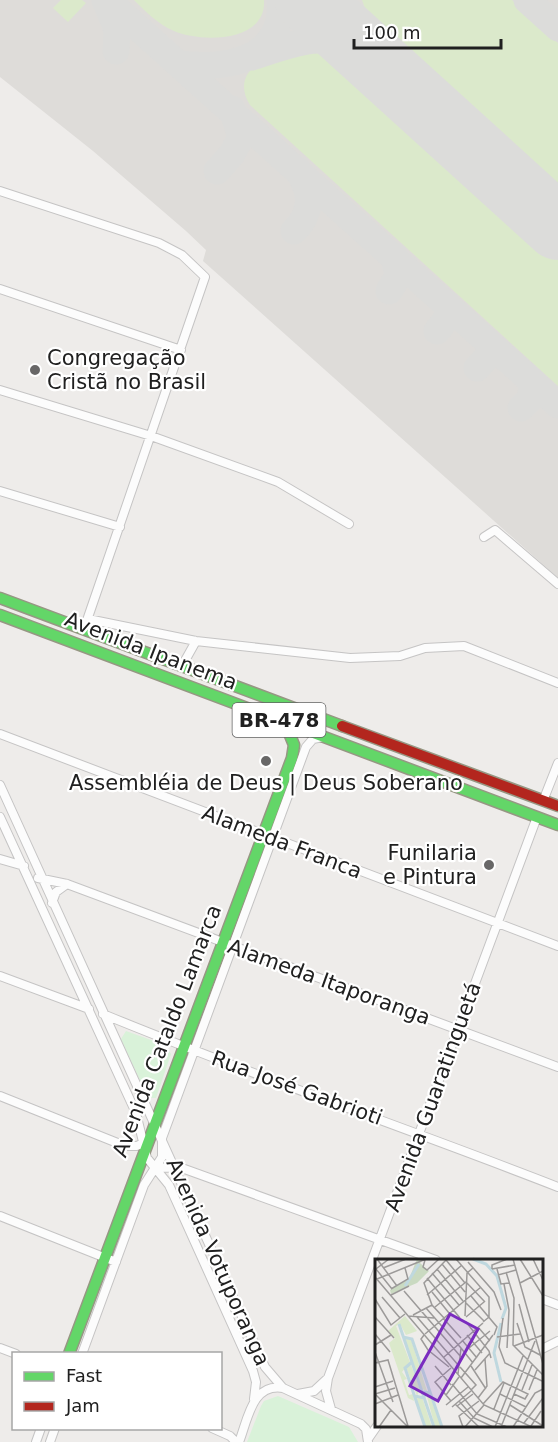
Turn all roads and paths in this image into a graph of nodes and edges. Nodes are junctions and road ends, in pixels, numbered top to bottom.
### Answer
1 (0, 191) edge
2 (0, 289) edge
3 (181, 350) junction
4 (0, 390) edge
5 (151, 436) junction
6 (0, 491) edge
7 (350, 524) dead end
8 (120, 527) junction
9 (484, 537) dead end
10 (558, 584) edge
11 (0, 598) edge
12 (0, 615) edge
13 (86, 624) junction
14 (196, 641) junction
15 (182, 666) junction
16 (558, 683) edge
17 (285, 723) junction
18 (2, 736) edge
19 (323, 737) junction
20 (558, 763) edge
21 (0, 785) edge
22 (543, 801) junction
23 (558, 806) edge
24 (0, 817) edge
25 (537, 817) junction
26 (558, 825) edge
27 (267, 837) junction
28 (13, 846) junction
29 (0, 859) edge
30 (24, 868) junction
31 (38, 869) junction
32 (28, 878) junction
33 (67, 884) junction
34 (52, 903) junction
35 (498, 924) junction
36 (227, 943) junction
37 (558, 946) edge
38 (0, 976) edge
39 (78, 985) junction
40 (62, 999) junction
41 (89, 1009) junction
42 (103, 1014) junction
43 (457, 1029) junction
44 (188, 1049) junction
45 (558, 1067) edge
46 (0, 1096) edge
47 (162, 1099) junction
48 (145, 1102) junction
49 (153, 1120) junction
50 (140, 1122) junction
51 (419, 1132) junction
52 (153, 1136) junction
53 (123, 1145) junction
54 (174, 1165) junction
55 (153, 1168) junction
56 (196, 1173) junction
57 (165, 1180) junction
58 (144, 1185) junction
59 (558, 1187) edge
60 (185, 1191) junction
61 (0, 1216) edge
62 (381, 1240) junction
63 (104, 1257) junction
64 (433, 1259) edge
65 (116, 1262) junction
66 (543, 1299) edge
67 (558, 1305) edge
68 (558, 1341) edge
69 (543, 1348) edge
70 (69, 1352) edge
71 (82, 1352) edge
72 (328, 1378) junction
73 (283, 1388) junction
74 (298, 1394) junction
75 (254, 1400) junction
76 (332, 1410) junction
77 (376, 1427) edge
78 (216, 1430) edge
79 (368, 1441) edge
80 (238, 1442) edge

1 - 3 street
2 - 3 street
3 - 5 street
4 - 5 street
5 - 7 street
5 - 8 street
6 - 8 street
8 - 13 street
9 - 10 street
11 - 13 main road, Avenida Ipanema / BR-478
12 - 17 main road, Avenida Ipanema / BR-478
13 - 14 street
13 - 15 main road, Avenida Ipanema / BR-478
14 - 15 street
14 - 16 street
15 - 22 main road, Avenida Ipanema / BR-478
17 - 19 main road, Avenida Ipanema / BR-478
17 - 27 main road, Avenida Cataldo Lamarca
18 - 27 street, Alameda Franca
19 - 25 main road, Avenida Ipanema / BR-478
19 - 27 street, Avenida Cataldo Lamarca
20 - 22 street
21 - 31 street
22 - 23 main road, Avenida Ipanema / BR-478
24 - 28 street, Avenida Votuporanga
25 - 26 main road, Avenida Ipanema / BR-478
25 - 35 street, Avenida Guaratinguetá
27 - 35 street, Alameda Franca
27 - 36 main road, Avenida Cataldo Lamarca
28 - 29 street
28 - 30 street, Avenida Votuporanga
29 - 30 street
30 - 31 street
30 - 32 street, Avenida Votuporanga
31 - 32 street
31 - 33 street, Alameda Itaporanga
31 - 34 street
32 - 39 street, Avenida Votuporanga
33 - 34 street
33 - 36 street, Alameda Itaporanga
34 - 42 street
35 - 37 street, Alameda Franca
35 - 43 street, Avenida Guaratinguetá
36 - 43 street, Alameda Itaporanga
36 - 44 main road, Avenida Cataldo Lamarca
38 - 40 street
39 - 40 street
39 - 41 street, Avenida Votuporanga
40 - 41 street
41 - 50 street, Avenida Votuporanga
42 - 44 street, Rua José Gabrioti
42 - 48 street
43 - 45 street, Alameda Itaporanga
43 - 51 street, Avenida Guaratinguetá
44 - 47 main road, Avenida Cataldo Lamarca
44 - 51 street, Rua José Gabrioti
44 - 52 street, Avenida Cataldo Lamarca
46 - 53 street
47 - 48 street
47 - 49 main road, Avenida Cataldo Lamarca
48 - 49 street
49 - 52 main road, Avenida Cataldo Lamarca
50 - 52 street, Avenida Votuporanga
50 - 53 street
51 - 59 street, Rua José Gabrioti
51 - 62 street, Avenida Guaratinguetá
52 - 53 street
52 - 54 street, Avenida Votuporanga
52 - 55 street, Avenida Votuporanga
52 - 55 street, Avenida Cataldo Lamarca
52 - 63 main road, Avenida Cataldo Lamarca
54 - 55 street
54 - 56 street
54 - 60 street, Avenida Votuporanga
55 - 57 street, Avenida Votuporanga
55 - 58 street, Avenida Cataldo Lamarca
56 - 60 street
56 - 62 street
57 - 58 street, Avenida Cataldo Lamarca
57 - 75 street, Avenida Votuporanga
58 - 65 street, Avenida Cataldo Lamarca
60 - 73 street, Avenida Votuporanga
61 - 63 street
62 - 64 street
62 - 72 street, Avenida Guaratinguetá
63 - 65 street
63 - 70 main road, Avenida Cataldo Lamarca
65 - 71 street, Avenida Cataldo Lamarca
66 - 67 street
68 - 69 street
72 - 74 street
72 - 76 street, Avenida Guaratinguetá
73 - 74 street
73 - 75 street
74 - 76 street
75 - 80 street
76 - 79 street
77 - 79 street
78 - 80 street

